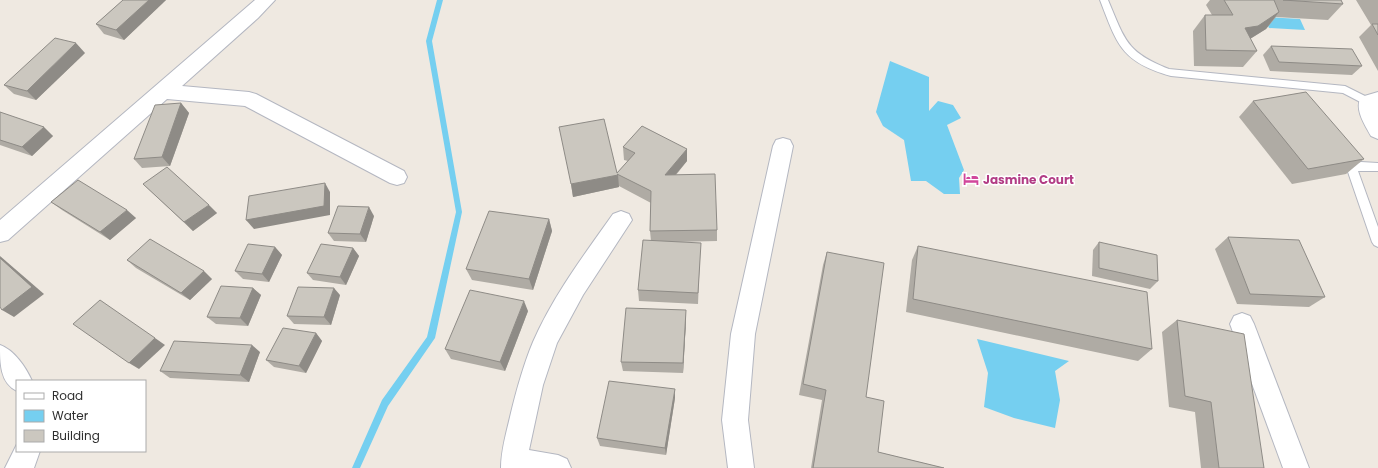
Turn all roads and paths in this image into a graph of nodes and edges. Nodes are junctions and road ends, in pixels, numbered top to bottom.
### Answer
1 (266, 0) edge
2 (1104, 0) edge
3 (163, 91) junction
4 (1373, 100) edge
5 (1378, 131) edge
6 (783, 146) dead end
7 (1378, 167) edge
8 (397, 177) dead end
9 (621, 220) dead end
10 (0, 233) edge
11 (1378, 242) edge
12 (1242, 324) dead end
13 (0, 356) edge
14 (19, 380) edge
15 (27, 452) edge
16 (514, 465) edge
17 (18, 468) edge
18 (558, 468) edge
19 (741, 468) edge
20 (1296, 468) edge

1 - 3 street
2 - 4 lane
3 - 8 street
3 - 10 street
4 - 5 street
6 - 19 street
7 - 11 lane
9 - 16 street
12 - 20 street
13 - 14 street
15 - 17 street
16 - 18 street

